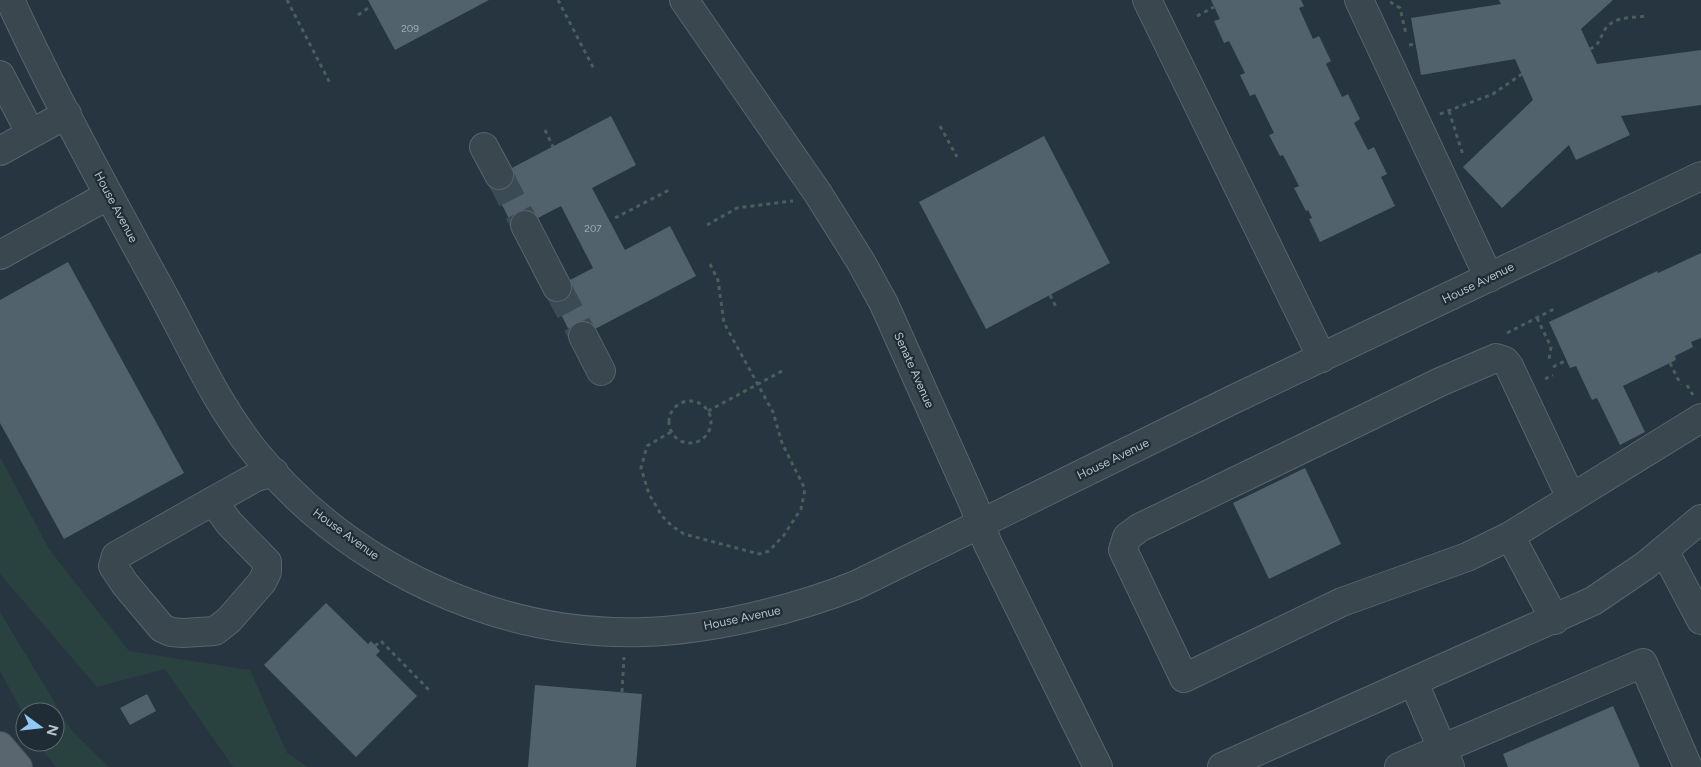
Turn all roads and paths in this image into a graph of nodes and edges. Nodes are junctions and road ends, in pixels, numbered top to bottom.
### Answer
1 (10, 0) edge
2 (287, 0) edge
3 (558, 0) edge
4 (684, 0) edge
5 (1146, 0) edge
6 (1359, 0) edge
7 (1387, 0) edge
8 (371, 6) dead end
9 (1214, 7) dead end
10 (358, 14) dead end
11 (1196, 16) dead end
12 (1647, 16) dead end
13 (1416, 44) dead end
14 (1590, 49) dead end
15 (595, 70) dead end
16 (1522, 74) dead end
17 (0, 75) edge
18 (330, 83) dead end
19 (1449, 111) junction
20 (67, 114) junction
21 (1435, 116) dead end
22 (940, 126) dead end
23 (545, 130) dead end
24 (31, 134) junction
25 (554, 146) dead end
26 (484, 147) dead end
27 (0, 151) edge
28 (957, 157) dead end
29 (1466, 164) dead end
30 (499, 175) tunnel mouth
31 (1701, 176) edge
32 (671, 189) dead end
33 (109, 195) junction
34 (798, 201) dead end
35 (615, 218) dead end
36 (525, 225) tunnel mouth
37 (707, 225) dead end
38 (0, 255) edge
39 (710, 264) dead end
40 (1489, 278) junction
41 (557, 287) tunnel mouth
42 (1050, 295) dead end
43 (1056, 307) dead end
44 (1554, 309) dead end
45 (1537, 318) junction
46 (1506, 334) dead end
47 (583, 336) tunnel mouth
48 (1322, 358) junction
49 (1549, 359) dead end
50 (1567, 360) dead end
51 (1670, 364) dead end
52 (1553, 367) dead end
53 (784, 370) dead end
54 (601, 371) dead end
55 (759, 384) junction
56 (1681, 384) dead end
57 (708, 411) junction
58 (1701, 418) edge
59 (670, 432) junction
60 (274, 472) junction
61 (1571, 498) junction
62 (213, 501) junction
63 (1701, 519) edge
64 (980, 523) junction
65 (1510, 536) junction
66 (1664, 550) junction
67 (1555, 620) junction
68 (1701, 620) edge
69 (376, 646) dead end
70 (625, 649) dead end
71 (1414, 682) junction
72 (429, 690) dead end
73 (622, 692) dead end
74 (0, 746) edge
75 (1446, 758) edge
76 (18, 767) edge
77 (1098, 767) edge
78 (1222, 767) edge
79 (1399, 767) edge
80 (1688, 767) edge

1 - 20 street, House Avenue
2 - 18 path
3 - 15 path
4 - 64 street, Senate Avenue
5 - 48 street
6 - 40 street
7 - 13 path
8 - 10 path
9 - 11 path
12 - 14 path
16 - 19 path
17 - 24 street
19 - 21 path
19 - 29 path
20 - 24 street
20 - 33 street, House Avenue
22 - 28 path
23 - 25 path
24 - 27 street
26 - 30 street
31 - 40 street, House Avenue
32 - 35 path
33 - 38 street
33 - 60 street, House Avenue
34 - 37 path
36 - 41 street
39 - 55 path
40 - 48 street, House Avenue
42 - 43 path
44 - 45 path
45 - 46 path
45 - 49 path
47 - 54 street
48 - 64 street, House Avenue
50 - 52 path
51 - 56 path
53 - 55 path
55 - 57 path
55 - 59 path
57 - 59 path
57 - 59 path
58 - 61 street
60 - 62 street
60 - 64 street, House Avenue
61 - 65 street
61 - 65 street
62 - 62 street
63 - 66 street
64 - 77 street, Senate Avenue
65 - 67 street
66 - 67 street
66 - 68 street
67 - 71 street
69 - 72 path
70 - 73 path
71 - 75 street
71 - 78 street
74 - 76 main road
75 - 79 street
75 - 80 street

